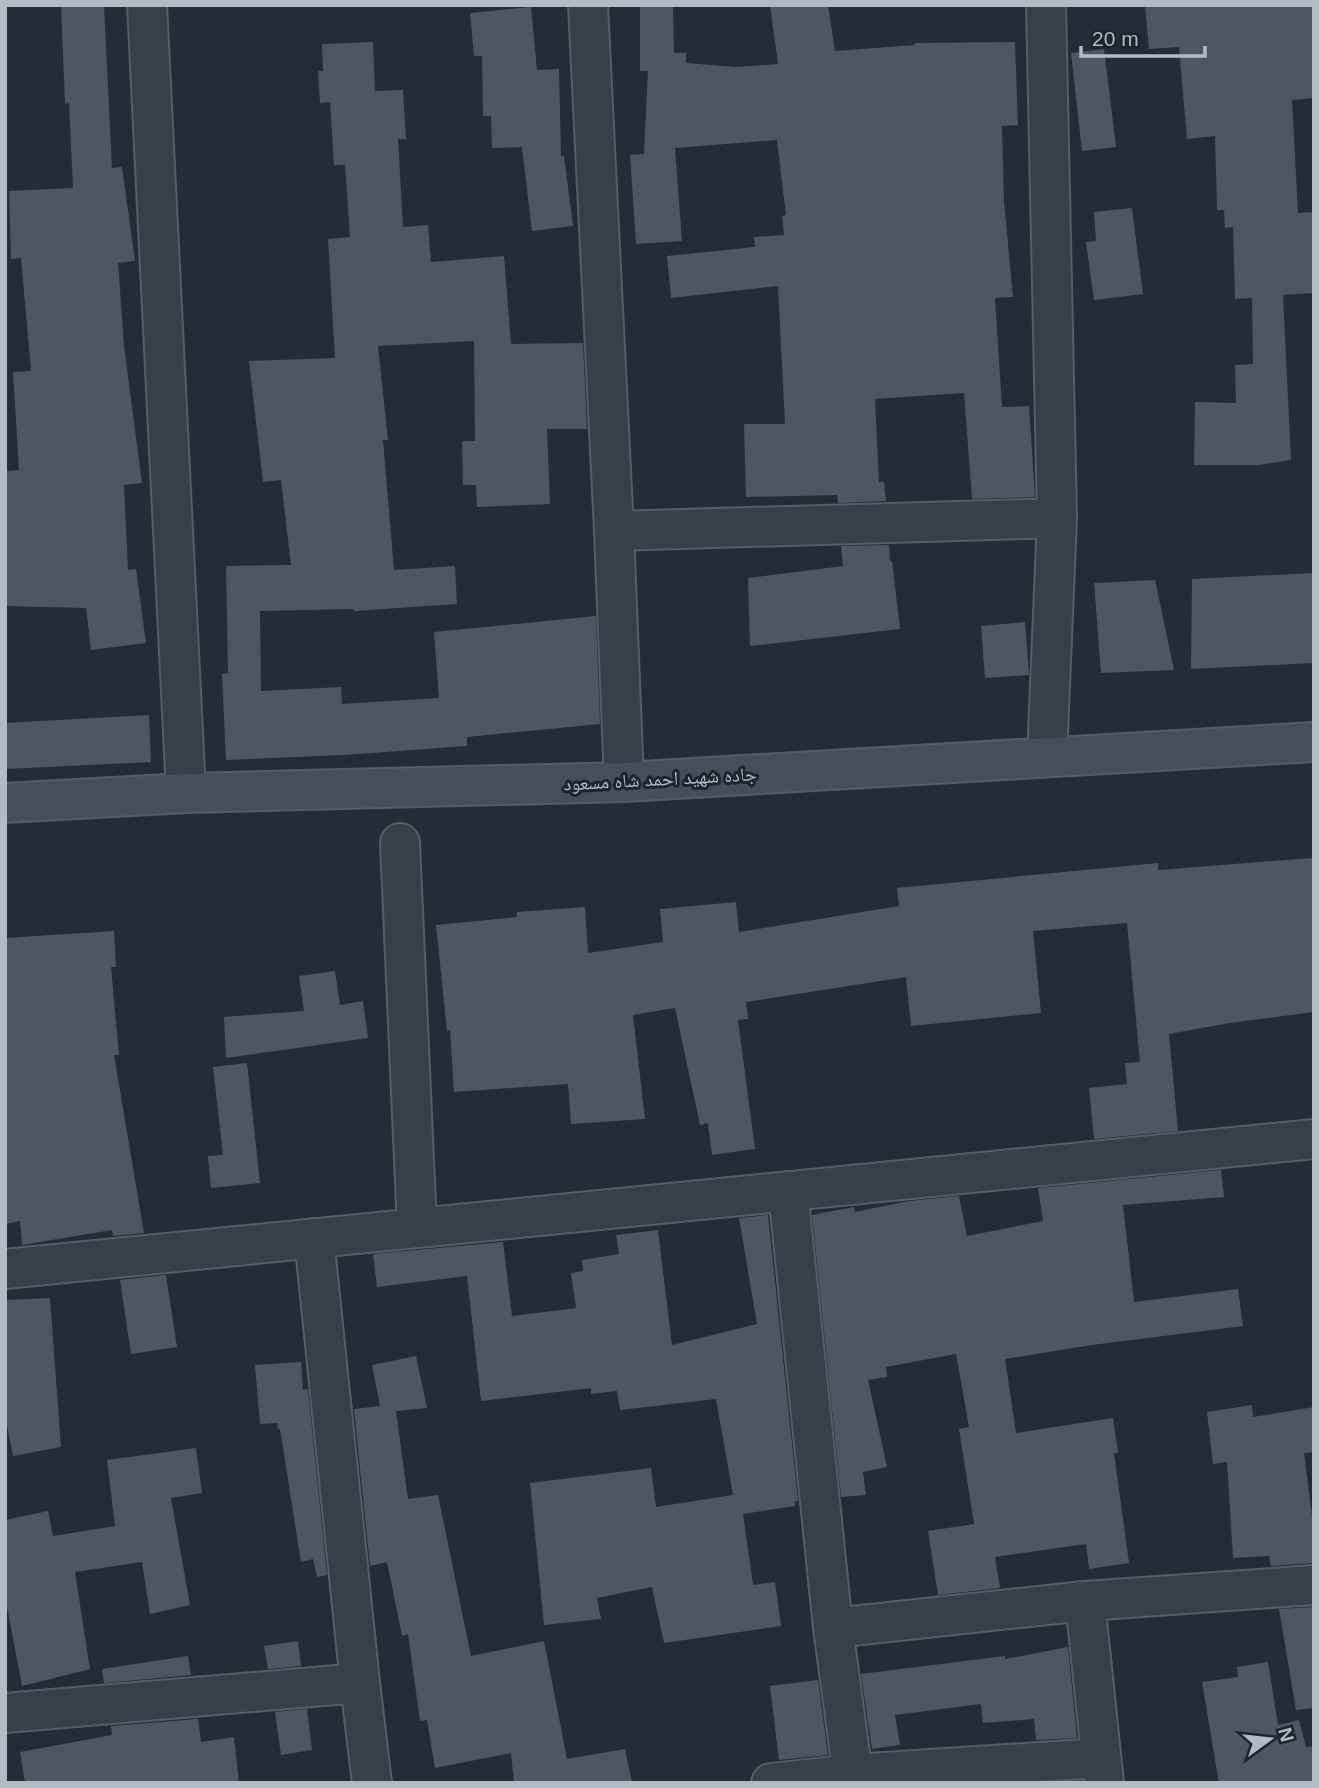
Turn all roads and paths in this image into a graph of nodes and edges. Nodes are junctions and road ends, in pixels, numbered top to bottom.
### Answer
1 (147, 5) edge
2 (588, 5) edge
3 (1046, 5) edge
4 (1057, 518) junction
5 (614, 531) junction
6 (1314, 742) edge
7 (1047, 757) junction
8 (624, 782) junction
9 (186, 793) junction
10 (5, 803) edge
11 (400, 843) dead end
12 (1314, 1139) edge
13 (788, 1192) junction
14 (417, 1228) junction
15 (314, 1238) junction
16 (5, 1269) edge
17 (1314, 1585) edge
18 (1085, 1601) junction
19 (833, 1629) junction
20 (360, 1684) junction
21 (5, 1713) edge
22 (1102, 1771) edge
23 (853, 1778) edge
24 (372, 1783) edge
25 (771, 1783) edge

1 - 9 street
2 - 5 street
3 - 4 street
4 - 5 street
4 - 7 street
5 - 8 street
6 - 7 main road, جاده شهيد احمد شاه مسعود
7 - 8 main road, جاده شهيد احمد شاه مسعود
8 - 9 main road, جاده شهيد احمد شاه مسعود
9 - 10 main road, جاده شهيد احمد شاه مسعود
11 - 14 street
12 - 13 street
13 - 14 street
13 - 19 street
14 - 15 street
15 - 16 street
15 - 20 street
17 - 18 street
18 - 19 street
18 - 22 street
19 - 23 street
20 - 21 street
20 - 24 street
22 - 23 street
23 - 25 street

